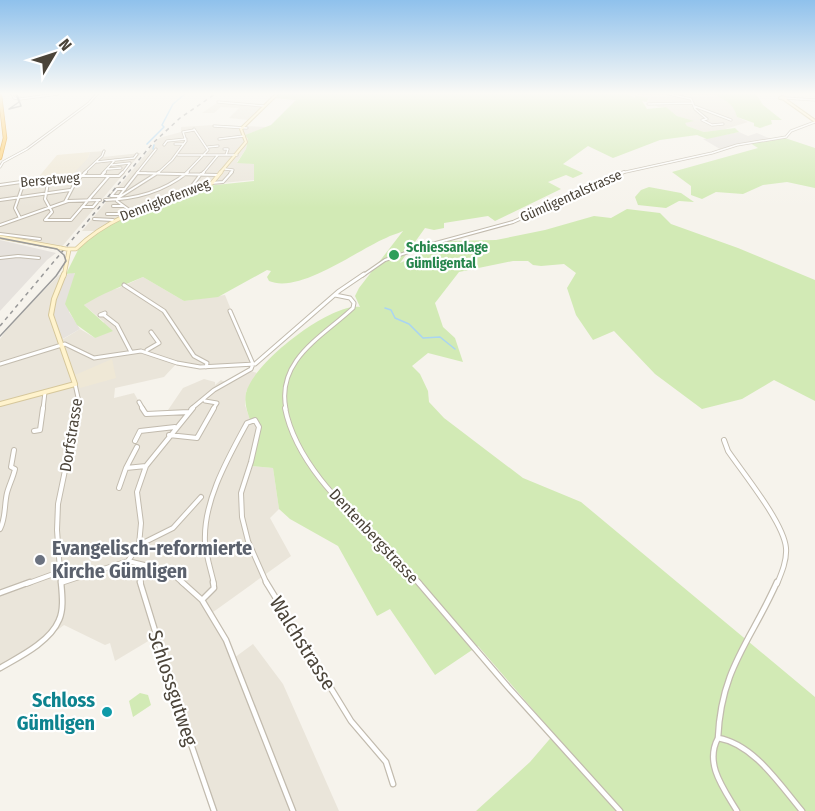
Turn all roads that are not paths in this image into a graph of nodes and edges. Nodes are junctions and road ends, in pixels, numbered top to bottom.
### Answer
1 (0, 132) edge
2 (3, 132) edge
3 (47, 132) edge
4 (184, 132) edge
5 (195, 132) edge
6 (240, 132) edge
7 (790, 132) edge
8 (244, 136) junction
9 (186, 139) junction
10 (219, 140) dead end
11 (175, 144) dead end
12 (184, 144) junction
13 (164, 145) dead end
14 (218, 146) dead end
15 (208, 147) junction
16 (156, 149) dead end
17 (224, 149) dead end
18 (0, 150) edge
19 (150, 150) dead end
20 (104, 151) dead end
21 (137, 154) dead end
22 (205, 154) junction
23 (178, 155) junction
24 (218, 155) junction
25 (226, 155) junction
26 (237, 155) junction
27 (0, 158) edge
28 (149, 159) junction
29 (115, 160) junction
30 (95, 162) junction
31 (112, 165) junction
32 (0, 167) edge
33 (121, 168) dead end
34 (108, 169) junction
35 (225, 170) junction
36 (138, 173) junction
37 (161, 173) junction
38 (187, 173) junction
39 (201, 174) junction
40 (217, 175) dead end
41 (80, 176) junction
42 (101, 176) junction
43 (109, 176) junction
44 (49, 178) junction
45 (24, 182) junction
46 (211, 183) junction
47 (0, 185) edge
48 (125, 189) junction
49 (70, 190) junction
50 (188, 191) junction
51 (45, 193) junction
52 (19, 196) junction
53 (118, 198) junction
54 (0, 200) edge
55 (88, 200) junction
56 (105, 200) dead end
57 (65, 202) junction
58 (113, 206) dead end
59 (123, 206) junction
60 (49, 207) junction
61 (82, 207) junction
62 (130, 213) junction
63 (105, 217) junction
64 (20, 218) junction
65 (94, 219) dead end
66 (113, 220) junction
67 (0, 225) edge
68 (0, 235) edge
69 (40, 239) dead end
70 (67, 250) junction
71 (0, 258) edge
72 (39, 258) dead end
73 (124, 285) dead end
74 (335, 295) junction
75 (230, 311) dead end
76 (104, 315) dead end
77 (151, 332) dead end
78 (61, 345) junction
79 (131, 351) junction
80 (146, 351) junction
81 (0, 364) edge
82 (253, 364) junction
83 (206, 366) junction
84 (75, 384) junction
85 (45, 392) junction
86 (205, 401) dead end
87 (139, 402) dead end
88 (0, 404) edge
89 (189, 412) junction
90 (175, 427) junction
91 (34, 431) dead end
92 (169, 435) junction
93 (724, 440) dead end
94 (135, 441) dead end
95 (136, 447) dead end
96 (14, 450) dead end
97 (146, 466) junction
98 (126, 468) junction
99 (119, 488) dead end
100 (7, 491) junction
101 (0, 494) edge
102 (201, 497) dead end
103 (6, 499) junction
104 (0, 505) edge
105 (0, 529) edge
106 (139, 545) junction
107 (128, 561) junction
108 (140, 564) junction
109 (59, 572) junction
110 (61, 583) junction
111 (0, 593) edge
112 (202, 600) junction
113 (0, 668) edge
114 (718, 738) junction
115 (393, 784) dead end
116 (214, 811) edge
117 (293, 811) edge
118 (620, 811) edge
119 (737, 811) edge
120 (802, 811) edge

1 - 18 highway
2 - 27 highway
3 - 32 street
4 - 9 street
5 - 15 street
6 - 8 street
7 - 74 street, Gümligentalstrasse
8 - 10 street
8 - 26 street, Dennigkofenweg
9 - 12 street
9 - 13 street
11 - 12 street
12 - 23 street
14 - 15 street
15 - 22 street
16 - 28 street
17 - 25 street
19 - 28 street
20 - 30 street
21 - 29 street
22 - 23 street
22 - 24 street
22 - 38 street
23 - 37 street
24 - 25 street
24 - 39 street
25 - 26 street
26 - 35 street, Dennigkofenweg
28 - 36 street
29 - 30 street
29 - 31 street
30 - 41 street
31 - 34 street
31 - 43 street, Bersetweg
33 - 34 street
34 - 42 street
35 - 46 street, Dennigkofenweg
35 - 46 street
36 - 37 street
36 - 48 street
37 - 38 street
37 - 53 street
38 - 39 street
38 - 53 street
39 - 40 street
39 - 50 street
41 - 42 street, Bersetweg
41 - 44 street, Bersetweg
41 - 49 street
42 - 43 street, Bersetweg
43 - 55 street
44 - 45 street, Bersetweg
44 - 51 street
45 - 47 street, Bersetweg
45 - 52 street
46 - 50 street, Dennigkofenweg
48 - 53 street
48 - 53 street
49 - 51 street
49 - 57 street
50 - 62 street, Dennigkofenweg
51 - 52 street
51 - 60 street
52 - 54 street
52 - 64 street
53 - 56 street
53 - 59 street
55 - 57 street
55 - 61 street
55 - 61 street
57 - 60 street
58 - 59 street
59 - 62 street
60 - 61 street
60 - 64 street
62 - 63 street
62 - 66 street, Dennigkofenweg
63 - 65 street
63 - 66 street
64 - 67 street
66 - 70 street, Dennigkofenweg
68 - 69 street
68 - 70 street, bridge
70 - 78 street, Dorfstrasse
71 - 72 street
73 - 83 street
74 - 82 street
74 - 118 street, Dentenbergstrasse
75 - 82 street
76 - 79 street
77 - 80 street
78 - 79 street
78 - 81 street
78 - 84 street, Dorfstrasse
79 - 80 street
80 - 83 street
82 - 83 street
82 - 89 street
84 - 85 street
84 - 109 street, Dorfstrasse
85 - 88 street
85 - 91 street
86 - 92 street
87 - 89 street
89 - 90 street
90 - 92 street
90 - 94 street
92 - 97 street
93 - 114 street
95 - 98 street
96 - 100 street
97 - 98 street
97 - 106 street
98 - 99 street
100 - 101 street
100 - 103 street
102 - 106 street
103 - 104 street
103 - 105 street
106 - 107 street
107 - 108 street
107 - 110 street
108 - 112 street
108 - 116 street, Schlossgutweg
109 - 110 street, Dorfstrasse
109 - 111 street
110 - 113 street, Dorfstrasse
112 - 115 street, Walchstrasse
112 - 117 street
114 - 119 street
114 - 120 street

